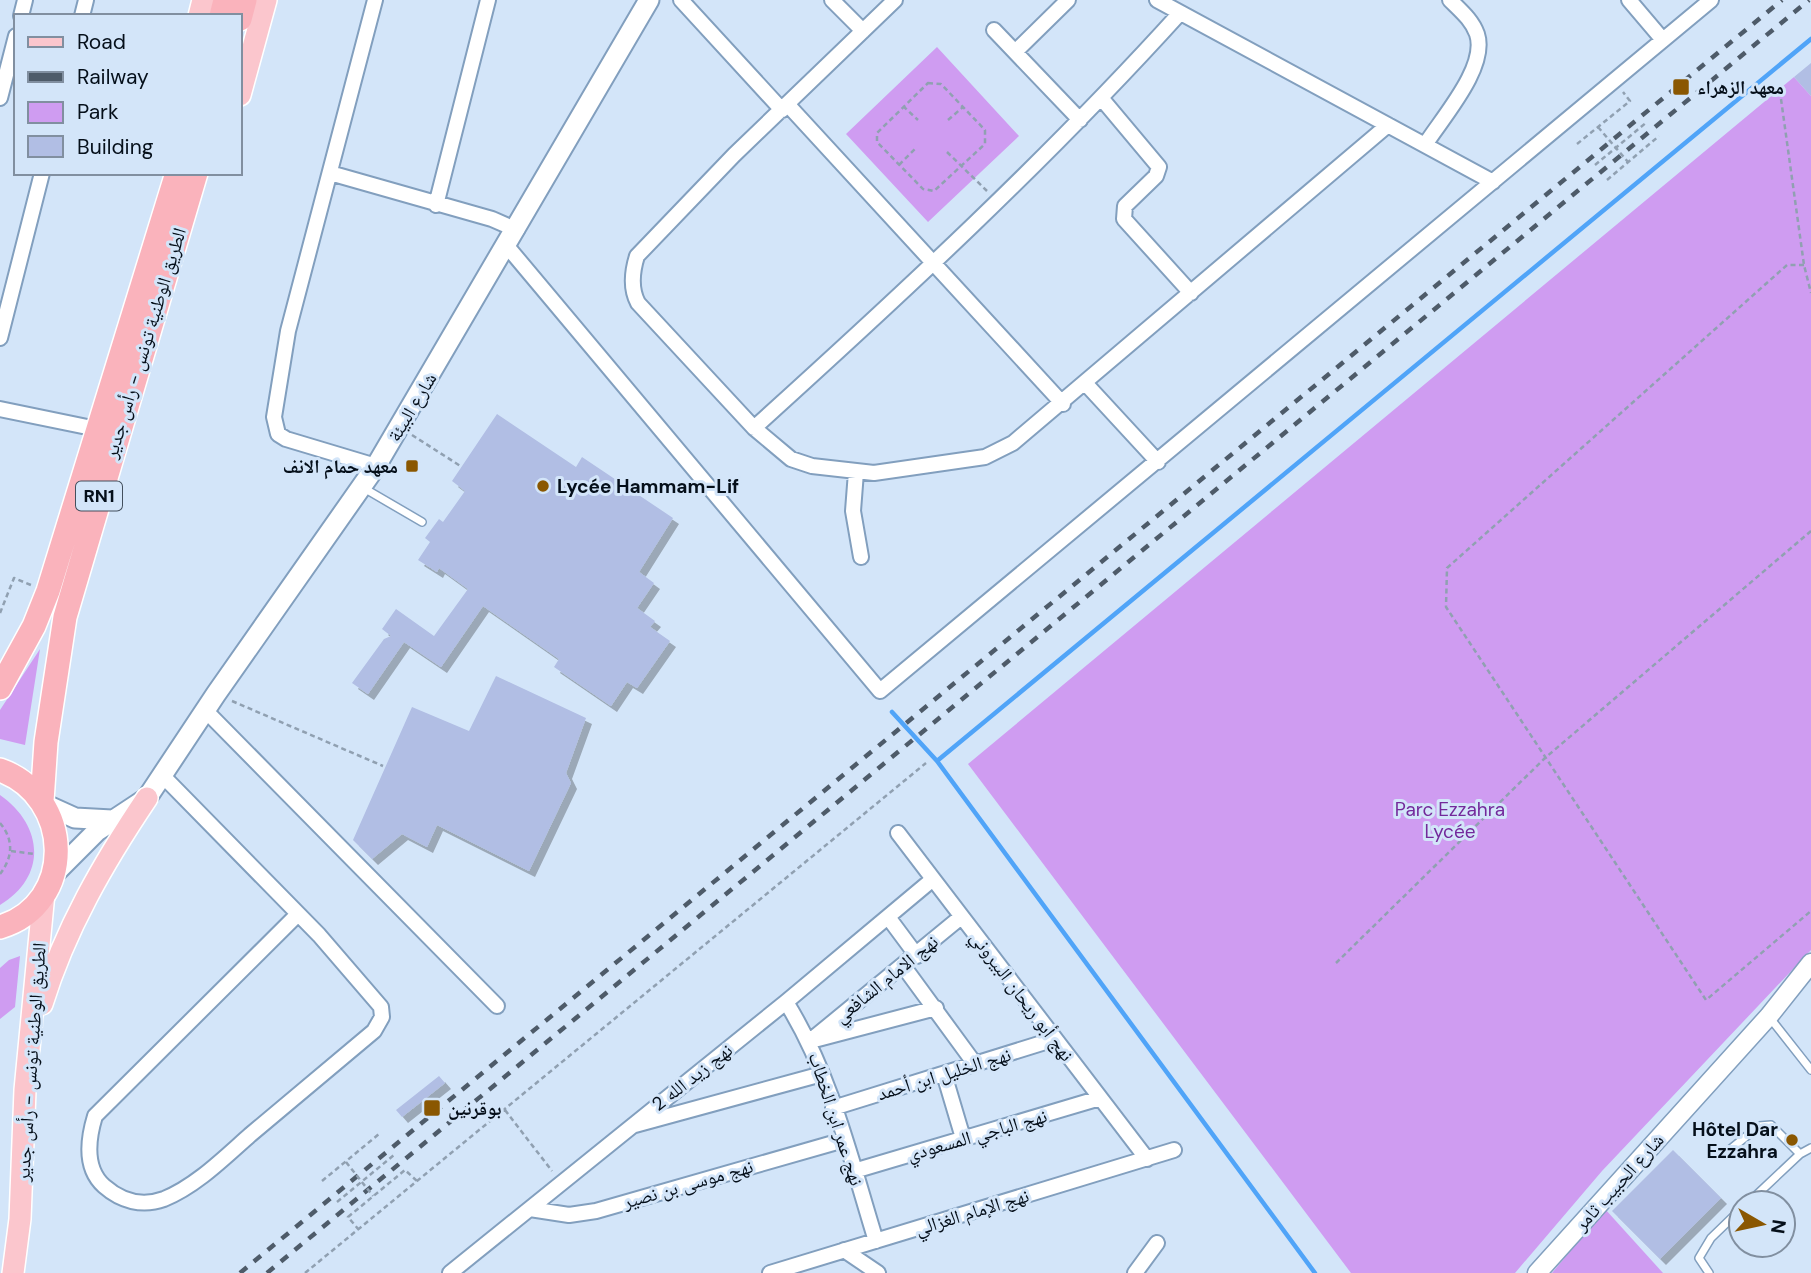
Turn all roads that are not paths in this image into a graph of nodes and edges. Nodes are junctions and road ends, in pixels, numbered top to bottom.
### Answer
1 (265, 0) edge
2 (375, 0) edge
3 (649, 0) edge
4 (681, 0) edge
5 (832, 0) edge
6 (895, 0) edge
7 (1068, 0) edge
8 (1157, 0) edge
9 (1451, 0) edge
10 (1629, 0) edge
11 (1711, 0) edge
12 (484, 1) edge
13 (1180, 13) junction
14 (994, 30) dead end
15 (863, 31) junction
16 (14, 40) edge
17 (1663, 40) junction
18 (1015, 52) junction
19 (4, 62) edge
20 (242, 87) edge
21 (0, 98) edge
22 (1102, 99) junction
23 (785, 107) junction
24 (1080, 120) junction
25 (1388, 125) junction
26 (1425, 145) junction
27 (330, 173) junction
28 (41, 175) edge
29 (194, 175) edge
30 (1493, 182) junction
31 (178, 184) edge
32 (436, 205) junction
33 (511, 238) junction
34 (935, 264) junction
35 (1191, 293) junction
36 (0, 338) edge
37 (1086, 384) junction
38 (1063, 404) junction
39 (0, 409) edge
40 (754, 428) junction
41 (97, 429) junction
42 (1158, 462) junction
43 (376, 466) junction
44 (856, 472) junction
45 (361, 487) junction
46 (422, 522) dead end
47 (861, 557) dead end
48 (0, 688) edge
49 (210, 702) junction
50 (0, 770) edge
51 (162, 775) junction
52 (147, 798) junction
53 (43, 802) junction
54 (112, 820) junction
55 (898, 833) dead end
56 (933, 879) junction
57 (48, 885) junction
58 (298, 914) junction
59 (888, 917) junction
60 (961, 917) junction
61 (5, 925) edge
62 (0, 945) edge
63 (917, 956) junction
64 (1811, 963) edge
65 (904, 967) junction
66 (786, 1002) junction
67 (497, 1006) dead end
68 (936, 1008) junction
69 (1769, 1016) junction
70 (31, 1039) junction
71 (1055, 1039) junction
72 (810, 1041) junction
73 (975, 1064) junction
74 (1811, 1070) edge
75 (822, 1073) junction
76 (944, 1074) junction
77 (1100, 1098) junction
78 (833, 1108) junction
79 (629, 1126) junction
80 (964, 1138) junction
81 (844, 1140) junction
82 (1811, 1148) edge
83 (1174, 1150) dead end
84 (1727, 1152) dead end
85 (1800, 1154) junction
86 (1147, 1159) junction
87 (854, 1171) junction
88 (1763, 1189) edge
89 (530, 1209) junction
90 (1727, 1223) edge
91 (876, 1241) junction
92 (1157, 1243) dead end
93 (844, 1250) junction
94 (13, 1273) edge
95 (450, 1273) edge
96 (770, 1273) edge
97 (878, 1273) edge
98 (1135, 1273) edge
99 (1536, 1273) edge
100 (1709, 1273) edge

1 - 20 main road
2 - 27 street
3 - 33 main road, شارع البيئة
4 - 23 street
5 - 15 street
6 - 15 street
7 - 18 street
8 - 13 street
9 - 26 street
10 - 17 street
11 - 17 street
12 - 32 street
13 - 22 street
13 - 25 street
14 - 18 street
15 - 23 street
16 - 19 street
17 - 30 street
18 - 24 street
19 - 21 street
22 - 24 street
22 - 35 street
23 - 34 street
23 - 40 street
24 - 34 street
25 - 26 street
25 - 35 street
26 - 30 street
27 - 32 street
27 - 43 street
28 - 36 street
29 - 31 highway, الطريق الوطنية تونس - رأس جدير / RN1
30 - 42 street
31 - 41 highway, الطريق الوطنية تونس - رأس جدير / RN1
31 - 53 highway, الطريق الوطنية تونس - رأس جدير / RN1
32 - 33 street
33 - 42 street
33 - 43 main road, شارع البيئة
34 - 38 street
34 - 40 street
35 - 37 street
37 - 38 street
37 - 42 street
38 - 44 street
39 - 41 street
40 - 44 street
41 - 48 highway, الطريق الوطنية تونس - رأس جدير / RN1
43 - 45 main road, شارع البيئة
44 - 47 street
45 - 46 lane
45 - 49 main road, شارع البيئة
49 - 51 main road, شارع البيئة
49 - 67 street
50 - 53 highway
51 - 52 main road, شارع البيئة
51 - 58 street
52 - 54 main road, شارع البيئة
52 - 70 main road
53 - 54 main road
53 - 57 highway, RN1
54 - 57 main road, شارع البيئة
55 - 56 street, نهج أبو ريحان البيروني
56 - 59 street, نهج زيد الله 2
56 - 60 street, نهج أبو ريحان البيروني
57 - 61 highway
57 - 70 main road, الطريق الوطنية تونس - رأس جدير / RN1
58 - 58 street
59 - 63 street
59 - 66 street, نهج زيد الله 2
60 - 63 street, نهج الامام الشافعي
60 - 71 street, نهج أبو ريحان البيروني
61 - 62 highway
63 - 65 street, نهج الامام الشافعي
64 - 69 street, شارع الحبيب ثامر
65 - 68 street
65 - 72 street, نهج الامام الشافعي
66 - 72 street, نهج عمر ابن الخطاب
66 - 79 street, نهج زيد الله 2
68 - 72 street
68 - 73 street
69 - 74 lane
69 - 99 street, شارع الحبيب ثامر
70 - 94 main road, الطريق الوطنية تونس - رأس جدير / RN1
71 - 73 street, نهج الخليل ابن أحمد
71 - 77 street, نهج أبو ريحان البيروني
72 - 75 street, نهج عمر ابن الخطاب
73 - 76 street, نهج الخليل ابن أحمد
75 - 78 street, نهج عمر ابن الخطاب
75 - 79 street
76 - 78 street, نهج الخليل ابن أحمد
76 - 80 street
77 - 80 street, نهج الباجي المسعودي
77 - 86 street, نهج أبو ريحان البيروني
78 - 81 street, نهج عمر ابن الخطاب
79 - 89 street, نهج زيد الله 2
80 - 87 street, نهج الباجي المسعودي
81 - 87 street, نهج عمر ابن الخطاب
81 - 89 street, نهج موسى بن نصير
82 - 85 lane
83 - 86 street, نهج الإمام الغزالي
84 - 85 lane
85 - 88 lane
86 - 91 street, نهج الإمام الغزالي
87 - 91 street, نهج عمر ابن الخطاب
89 - 95 street, نهج زيد الله 2
90 - 100 lane
91 - 93 street, نهج الإمام الغزالي
92 - 98 street
93 - 96 street, نهج الإمام الغزالي
93 - 97 street

